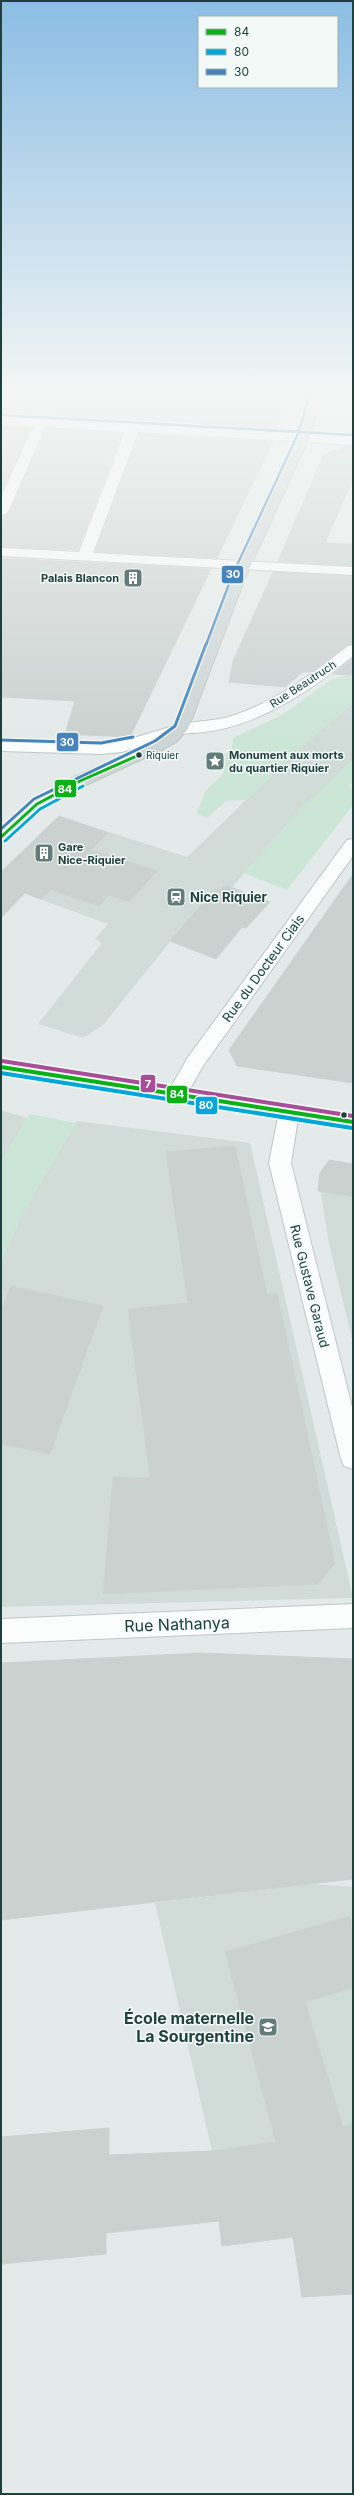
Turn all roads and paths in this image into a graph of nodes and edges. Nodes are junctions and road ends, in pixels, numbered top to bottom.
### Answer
1 (104, 505) edge
2 (271, 505) edge
3 (1, 552) edge
4 (84, 557) junction
5 (243, 566) junction
6 (353, 571) edge
7 (353, 649) edge
8 (180, 729) junction
9 (1, 746) edge
10 (1, 837) edge
11 (353, 844) edge
12 (1, 1067) edge
13 (177, 1094) junction
14 (289, 1112) junction
15 (353, 1122) edge
16 (353, 1459) edge
17 (353, 1616) edge
18 (1, 1631) edge

1 - 4 street
2 - 5 main road
3 - 4 street
4 - 5 street
5 - 6 street
5 - 8 main road
7 - 8 street, Rue Beautruch
8 - 9 street, Rue Beautruch
8 - 10 main road
11 - 13 street, Rue du Docteur Ciais
12 - 13 street
13 - 14 street
14 - 15 street
14 - 16 street, Rue Gustave Garaud
17 - 18 street, Rue Nathanya

